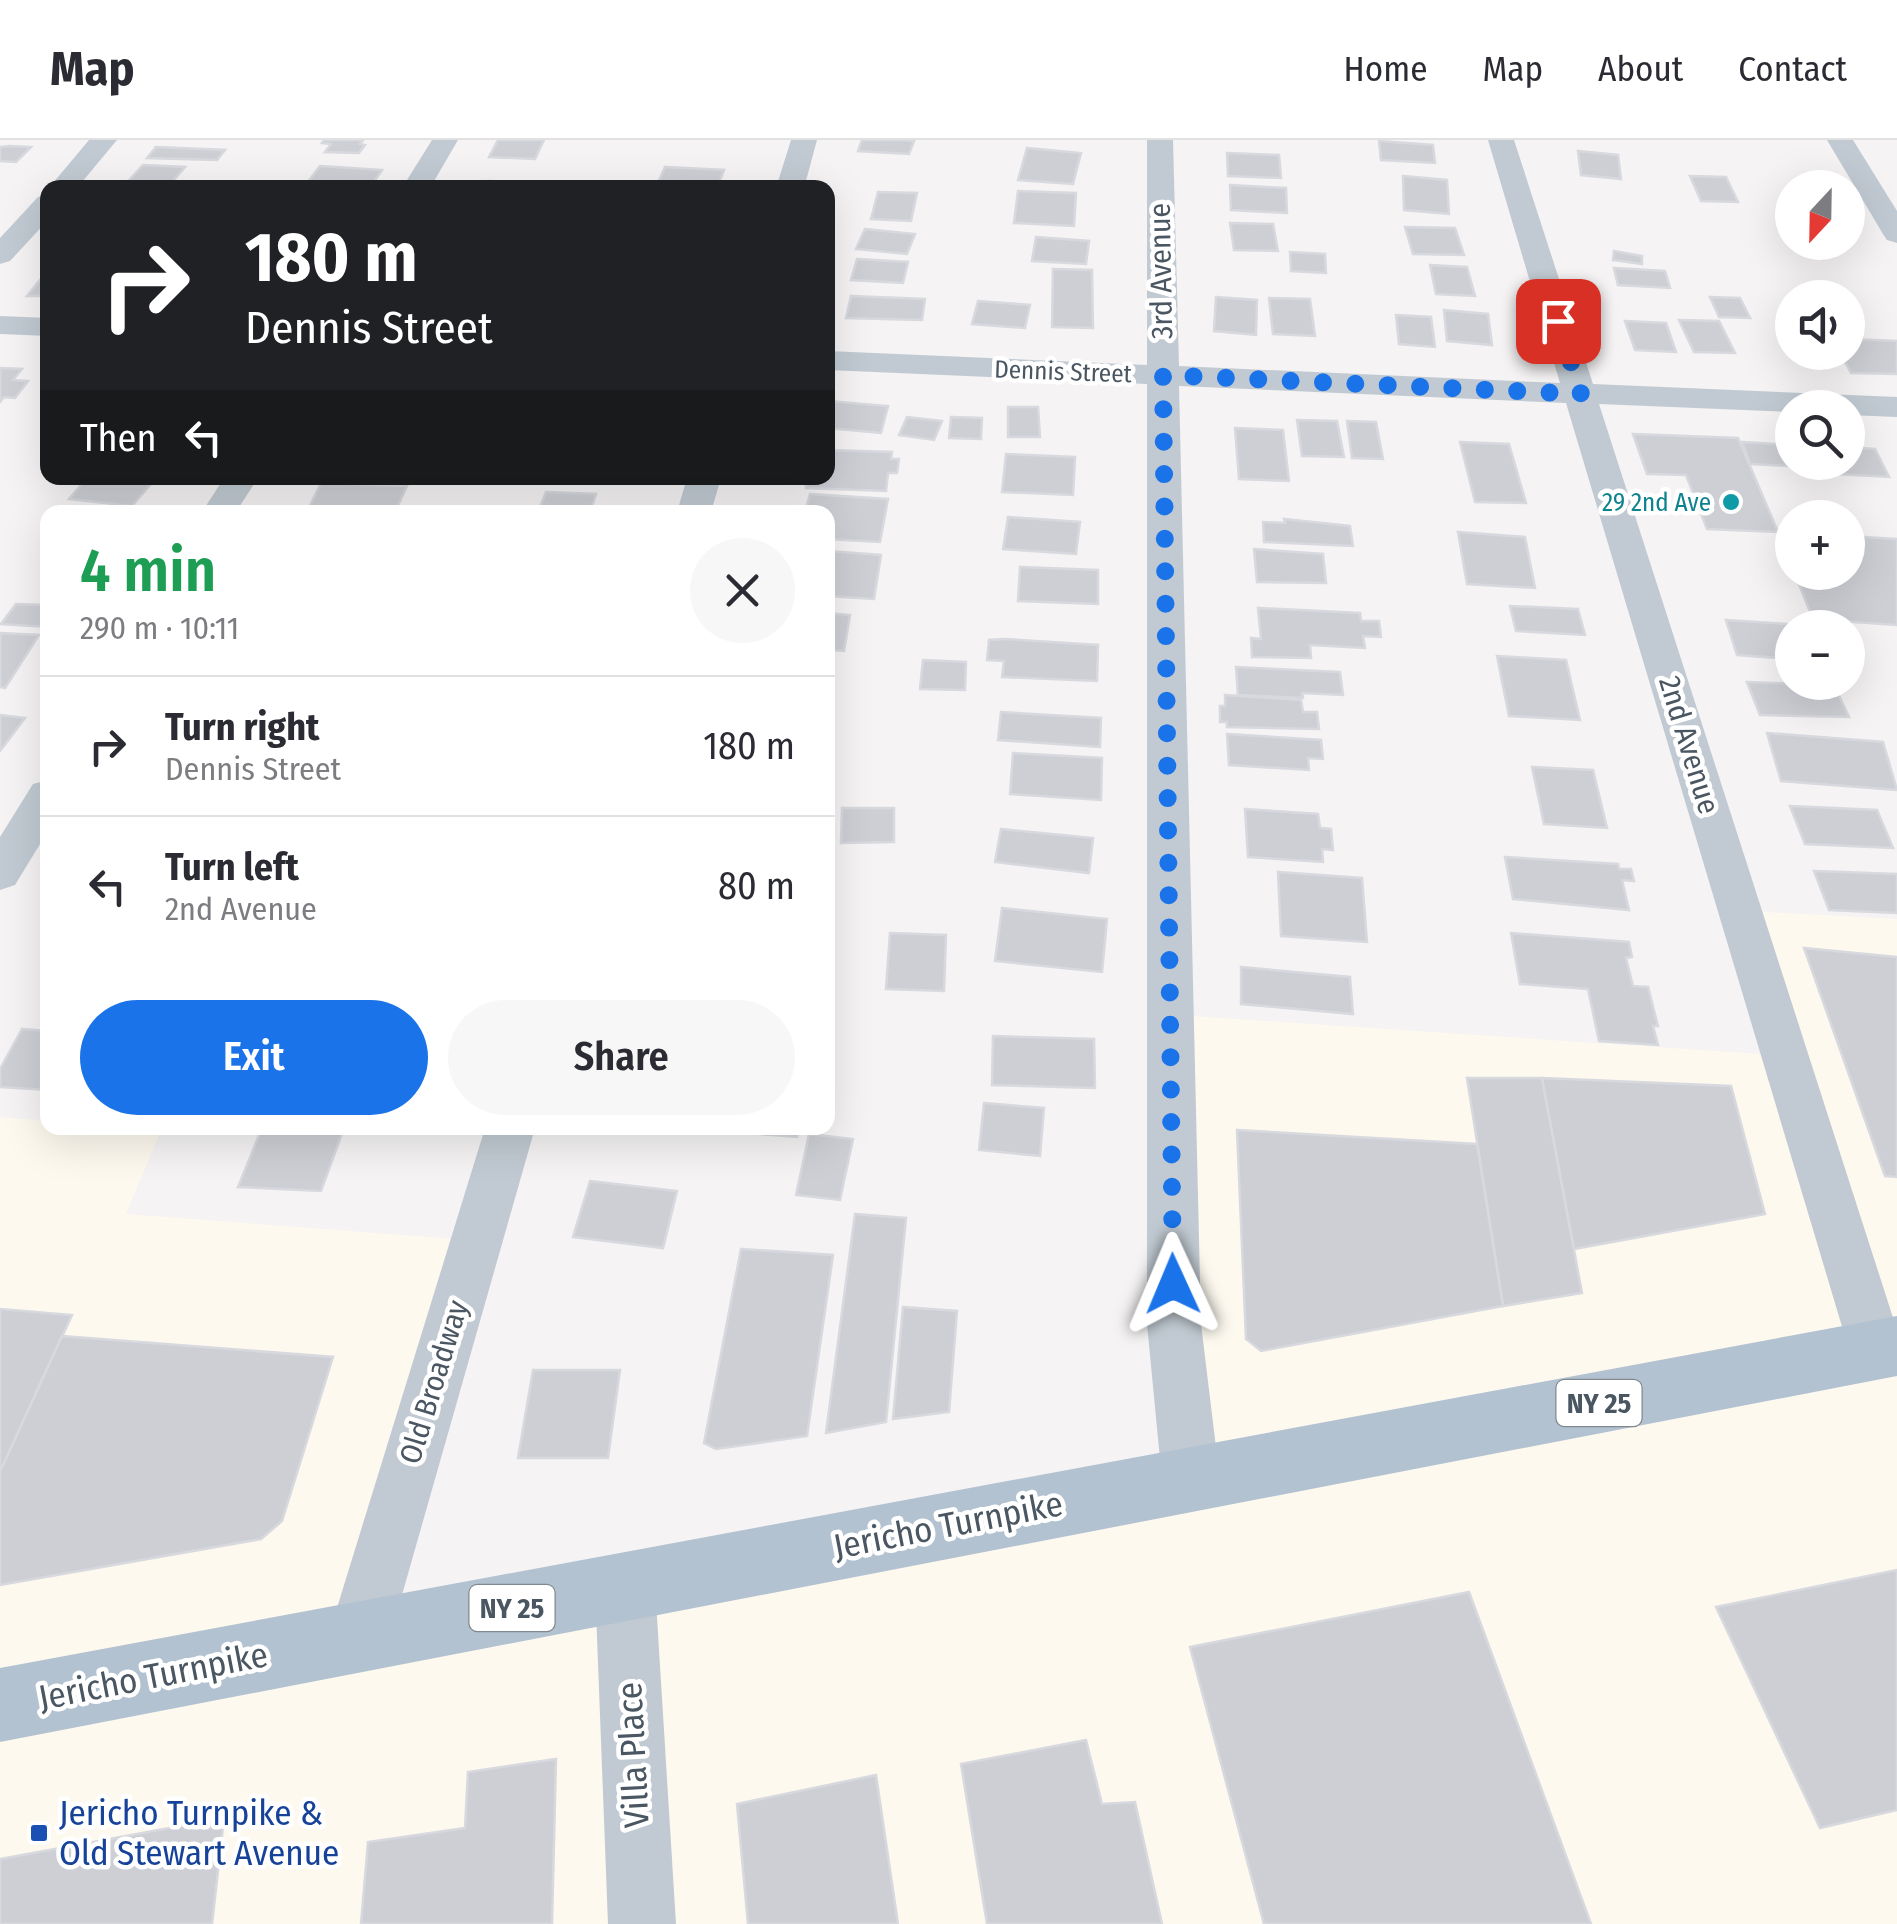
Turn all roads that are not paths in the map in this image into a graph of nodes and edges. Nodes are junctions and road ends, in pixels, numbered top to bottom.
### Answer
1 (104, 140) edge
2 (445, 140) edge
3 (804, 140) edge
4 (1160, 140) edge
5 (1501, 140) edge
6 (1840, 140) edge
7 (63, 180) edge
8 (421, 180) edge
9 (792, 180) edge
10 (40, 203) edge
11 (1897, 234) edge
12 (0, 255) edge
13 (0, 325) edge
14 (40, 327) edge
15 (835, 361) edge
16 (1163, 375) junction
17 (1581, 394) junction
18 (1897, 408) edge
19 (40, 808) edge
20 (0, 873) edge
21 (508, 1135) edge
22 (1887, 1348) edge
23 (1192, 1480) junction
24 (625, 1585) junction
25 (359, 1637) junction
26 (0, 1704) edge
27 (642, 1924) edge

1 - 7 street
2 - 8 street
3 - 9 street
4 - 16 street, 3rd Avenue
5 - 17 street, 2nd Avenue
6 - 11 street
10 - 12 street
13 - 14 street
15 - 16 street, Dennis Street
16 - 17 street, Dennis Street
16 - 23 street, 3rd Avenue
17 - 18 street, Dennis Street
17 - 22 street, 2nd Avenue
19 - 20 street
21 - 25 street, Old Broadway
22 - 23 main road, Jericho Turnpike / NY 25
23 - 24 main road, Jericho Turnpike / NY 25
24 - 25 main road, Jericho Turnpike / NY 25
24 - 27 street, Villa Place
25 - 26 main road, Jericho Turnpike / NY 25

